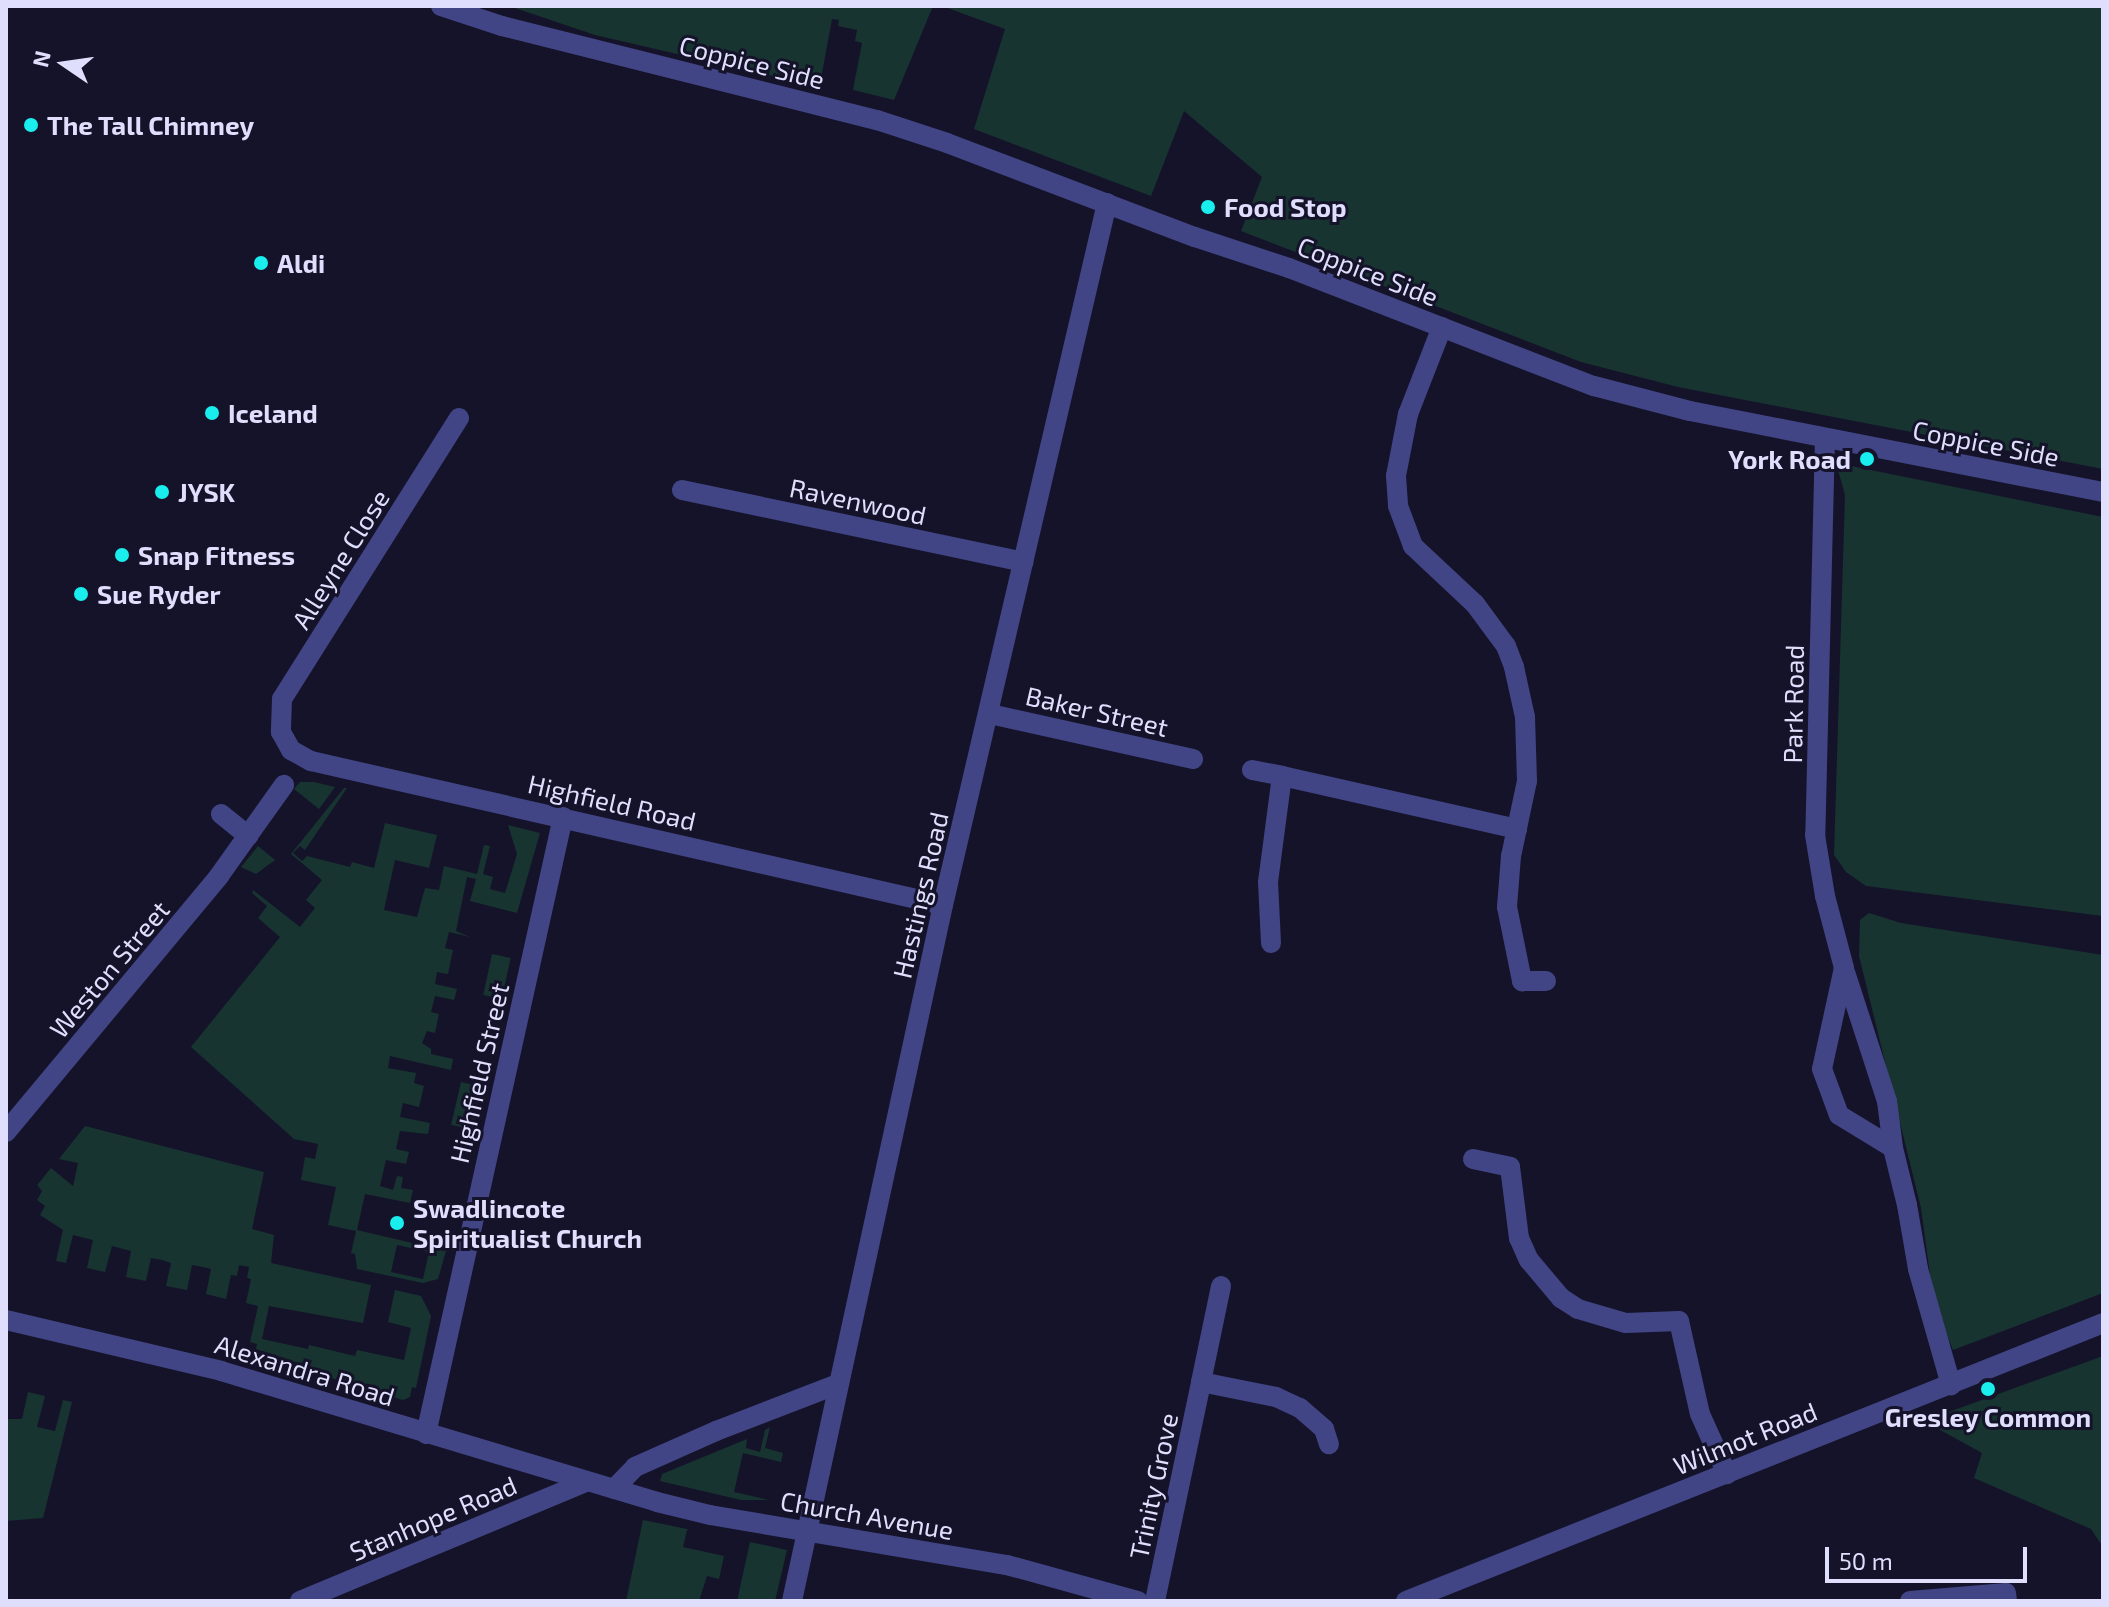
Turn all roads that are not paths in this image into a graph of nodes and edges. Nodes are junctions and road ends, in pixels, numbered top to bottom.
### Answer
1 (441, 6) edge
2 (1107, 203) junction
3 (1442, 327) junction
4 (459, 418) dead end
5 (1825, 438) junction
6 (682, 490) dead end
7 (2103, 492) edge
8 (1024, 562) junction
9 (990, 714) junction
10 (281, 732) joint
11 (1193, 759) dead end
12 (1252, 770) dead end
13 (1282, 776) junction
14 (284, 785) dead end
15 (221, 814) dead end
16 (563, 817) junction
17 (1517, 829) junction
18 (248, 836) junction
19 (943, 905) junction
20 (1271, 943) dead end
21 (1844, 968) junction
22 (1546, 981) dead end
23 (6, 1132) edge
24 (1893, 1148) junction
25 (1473, 1159) dead end
26 (1221, 1286) dead end
27 (6, 1320) edge
28 (2103, 1323) edge
29 (1201, 1382) junction
30 (838, 1384) junction
31 (1951, 1385) junction
32 (426, 1434) junction
33 (1329, 1444) dead end
34 (1727, 1474) junction
35 (586, 1482) junction
36 (614, 1489) junction
37 (807, 1530) junction
38 (300, 1601) edge
39 (792, 1601) edge
40 (1138, 1601) edge
41 (1155, 1601) edge
42 (1406, 1601) edge
43 (1910, 1601) edge
44 (2007, 1601) edge

1 - 2 street, Coppice Side
2 - 3 street, Coppice Side
2 - 8 street, Hastings Road
3 - 5 street, Coppice Side
3 - 17 street
4 - 10 street, Alleyne Close
5 - 7 street, Coppice Side
5 - 21 street, Park Road
6 - 8 street, Ravenwood
8 - 9 street, Hastings Road
9 - 11 street, Baker Street
9 - 19 street, Hastings Road
10 - 16 street, Highfield Road
12 - 13 street
13 - 17 street
13 - 20 street
14 - 18 street, Weston Street
15 - 18 street
16 - 19 street, Highfield Road
16 - 32 street, Highfield Street
17 - 22 street
18 - 23 street, Weston Street
19 - 30 street, Hastings Road
21 - 24 street, Park Road
21 - 24 street, Park Road
24 - 31 street, Park Road
25 - 34 street
26 - 29 street, Trinity Grove
27 - 32 street, Alexandra Road
28 - 31 street, Wilmot Road
29 - 33 street, Trinity Grove
29 - 41 street, Trinity Grove
30 - 36 street
30 - 37 street, Hastings Road
31 - 34 street, Wilmot Road
32 - 35 street, Alexandra Road
34 - 42 street, Wilmot Road
35 - 36 street, Church Avenue
35 - 38 street, Stanhope Road
36 - 37 street, Church Avenue
37 - 39 street, Hastings Road
37 - 40 street, Church Avenue
43 - 44 street

